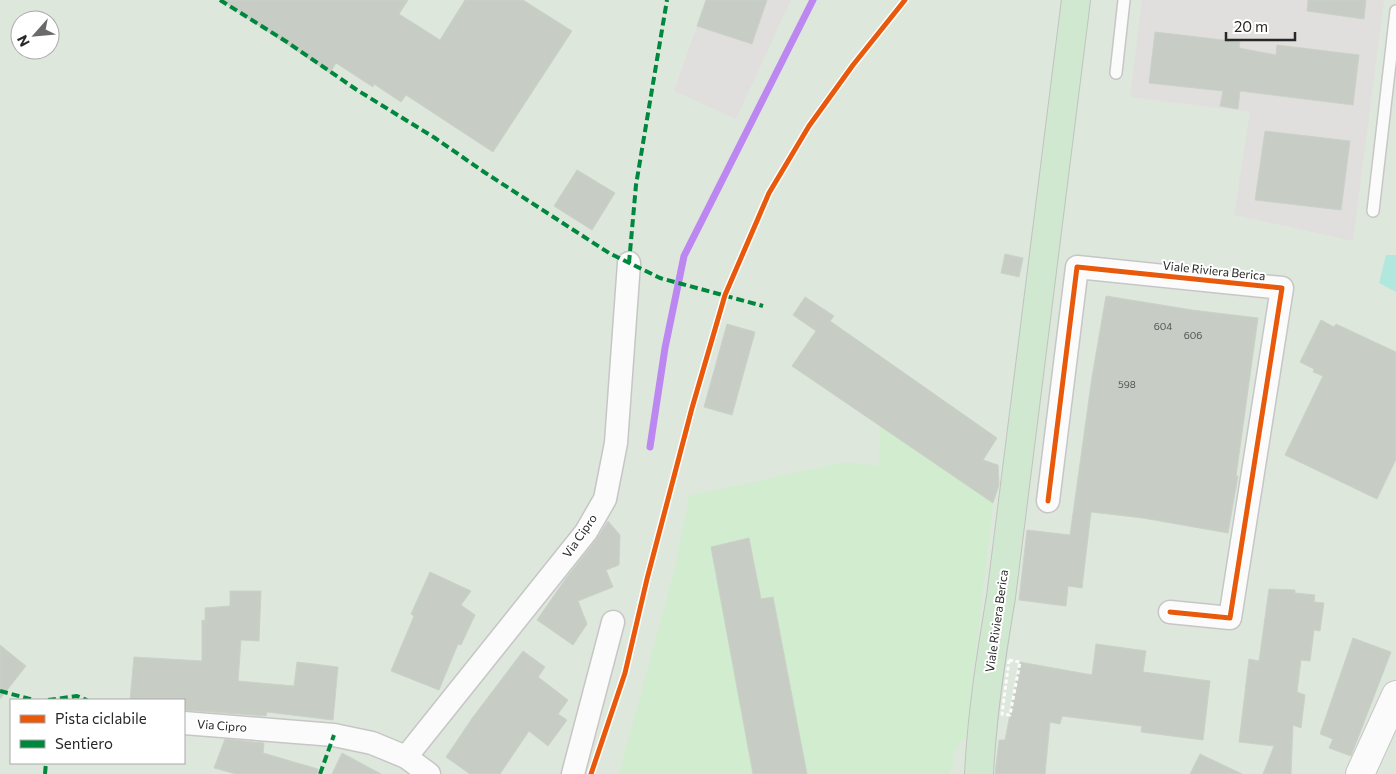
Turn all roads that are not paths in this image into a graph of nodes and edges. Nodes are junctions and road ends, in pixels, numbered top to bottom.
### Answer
1 (1076, 0) edge
2 (1124, 0) edge
3 (1396, 11) edge
4 (1116, 73) dead end
5 (1373, 212) dead end
6 (1042, 261) junction
7 (630, 263) dead end
8 (1077, 266) junction
9 (1048, 501) dead end
10 (1170, 612) dead end
11 (613, 622) dead end
12 (1396, 695) edge
13 (1390, 714) edge
14 (185, 723) edge
15 (406, 757) junction
16 (429, 774) edge
17 (573, 774) edge
18 (979, 774) edge
19 (1360, 774) edge

1 - 6 main road, Viale Riviera Berica
2 - 4 lane
3 - 5 lane
6 - 8 street, Viale Riviera Berica
6 - 18 main road, Viale Riviera Berica
7 - 15 street, Via Cipro
8 - 9 street
8 - 10 street, Viale Riviera Berica
11 - 17 street
12 - 13 street
13 - 19 street
14 - 15 street, Via Cipro
15 - 16 street, Via Cipro

